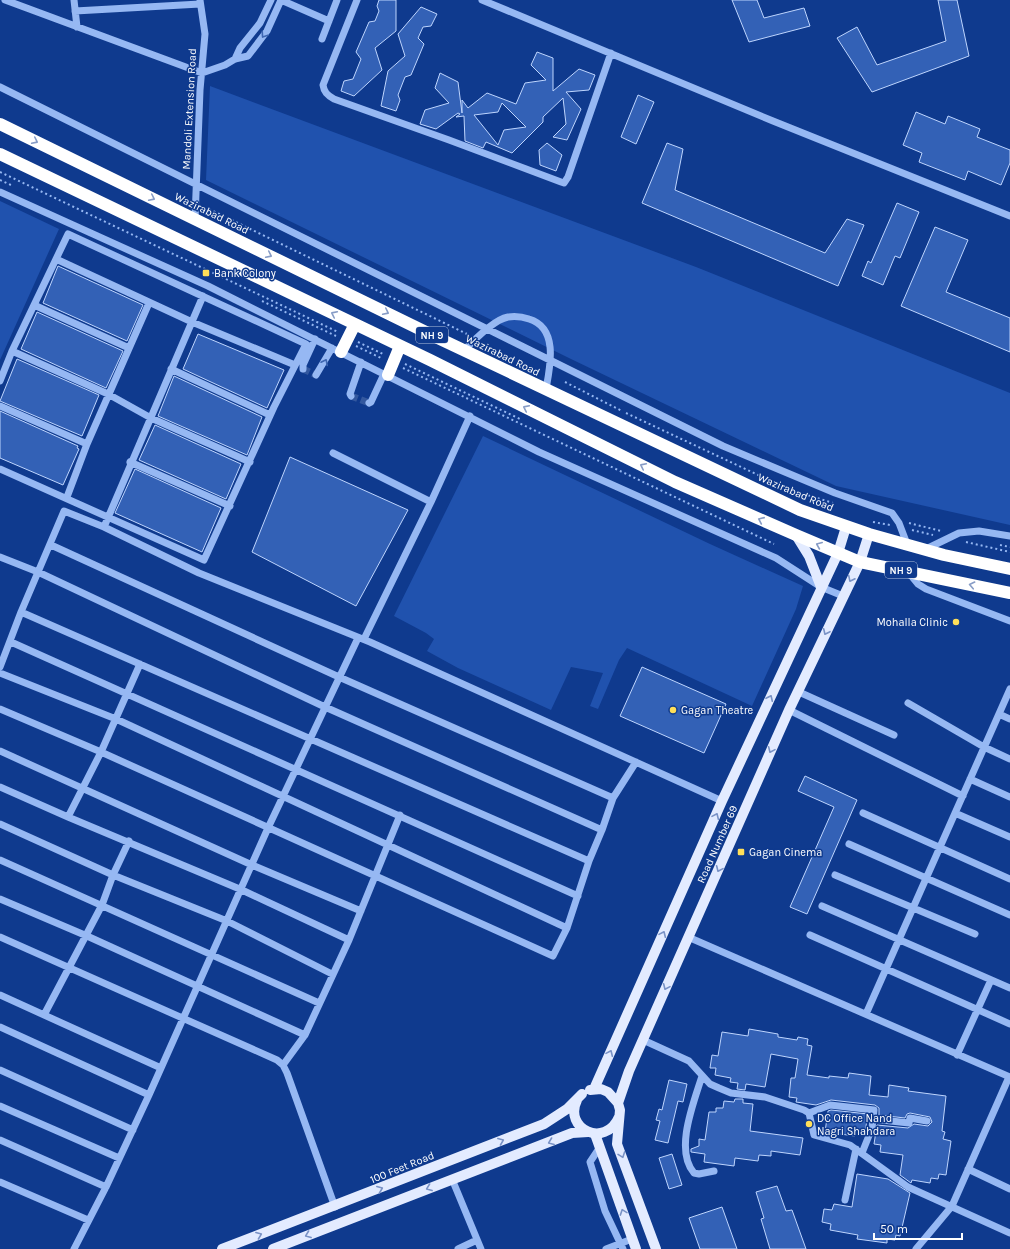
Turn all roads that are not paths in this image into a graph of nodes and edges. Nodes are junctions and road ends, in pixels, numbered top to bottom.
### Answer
1 (5, 0) edge
2 (74, 0) edge
3 (271, 0) edge
4 (281, 0) edge
5 (337, 0) edge
6 (357, 0) edge
7 (482, 0) edge
8 (200, 2) edge
9 (75, 11) junction
10 (329, 21) junction
11 (77, 27) junction
12 (322, 38) dead end
13 (611, 53) junction
14 (235, 59) junction
15 (202, 73) junction
16 (0, 87) edge
17 (0, 124) edge
18 (0, 154) edge
19 (196, 184) junction
20 (0, 192) edge
21 (1010, 216) edge
22 (195, 219) junction
23 (56, 259) junction
24 (203, 296) junction
25 (149, 302) junction
26 (34, 305) junction
27 (192, 322) junction
28 (355, 324) junction
29 (487, 329) junction
30 (315, 339) junction
31 (400, 346) junction
32 (129, 348) junction
33 (336, 350) junction
34 (464, 350) junction
35 (12, 351) junction
36 (552, 361) junction
37 (361, 362) junction
38 (295, 365) junction
39 (171, 369) junction
40 (303, 369) dead end
41 (386, 374) junction
42 (316, 375) dead end
43 (0, 381) edge
44 (546, 390) junction
45 (108, 394) junction
46 (351, 396) dead end
47 (369, 403) dead end
48 (0, 406) edge
49 (270, 415) junction
50 (470, 416) junction
51 (151, 418) junction
52 (87, 444) junction
53 (333, 453) dead end
54 (130, 462) junction
55 (250, 462) junction
56 (0, 469) edge
57 (67, 497) junction
58 (431, 502) junction
59 (230, 506) junction
60 (108, 516) junction
61 (104, 527) junction
62 (846, 528) junction
63 (869, 534) junction
64 (796, 536) junction
65 (1010, 536) edge
66 (907, 544) junction
67 (51, 545) junction
68 (925, 550) junction
69 (838, 553) junction
70 (0, 557) edge
71 (860, 562) junction
72 (1010, 569) edge
73 (907, 571) junction
74 (38, 572) junction
75 (821, 587) junction
76 (1010, 593) edge
77 (842, 596) junction
78 (21, 612) junction
79 (1010, 621) edge
80 (361, 638) junction
81 (11, 642) junction
82 (2, 657) edge
83 (140, 664) junction
84 (0, 667) edge
85 (0, 673) edge
86 (339, 677) junction
87 (1010, 689) edge
88 (799, 692) junction
89 (127, 694) junction
90 (908, 703) dead end
91 (325, 707) junction
92 (0, 709) edge
93 (789, 710) junction
94 (999, 714) junction
95 (116, 719) junction
96 (1010, 719) edge
97 (894, 735) dead end
98 (310, 739) junction
99 (984, 747) junction
100 (0, 751) edge
101 (101, 752) junction
102 (1010, 759) edge
103 (636, 762) junction
104 (296, 768) junction
105 (970, 779) junction
106 (0, 787) edge
107 (83, 788) junction
108 (963, 796) junction
109 (1010, 797) edge
110 (283, 798) junction
111 (613, 798) junction
112 (722, 801) junction
113 (863, 813) dead end
114 (955, 813) junction
115 (400, 815) junction
116 (68, 817) junction
117 (0, 824) edge
118 (268, 828) junction
119 (602, 830) junction
120 (1010, 837) edge
121 (129, 841) junction
122 (849, 844) dead end
123 (387, 846) junction
124 (940, 847) junction
125 (0, 860) edge
126 (589, 861) junction
127 (252, 865) junction
128 (113, 875) junction
129 (835, 875) dead end
130 (375, 876) junction
131 (926, 878) junction
132 (1010, 879) edge
133 (242, 890) junction
134 (578, 896) junction
135 (0, 899) edge
136 (102, 906) junction
137 (822, 906) dead end
138 (913, 908) junction
139 (361, 911) junction
140 (1010, 915) edge
141 (227, 921) junction
142 (567, 928) junction
143 (975, 934) dead end
144 (810, 935) dead end
145 (87, 936) junction
146 (0, 937) edge
147 (688, 937) junction
148 (349, 940) junction
149 (899, 940) junction
150 (212, 954) junction
151 (70, 968) junction
152 (886, 969) junction
153 (332, 974) junction
154 (991, 980) junction
155 (198, 987) junction
156 (1010, 988) edge
157 (0, 995) edge
158 (319, 1003) junction
159 (978, 1010) junction
160 (866, 1014) junction
161 (44, 1015) junction
162 (183, 1019) junction
163 (1010, 1024) edge
164 (0, 1027) edge
165 (305, 1035) junction
166 (643, 1040) junction
167 (957, 1055) junction
168 (283, 1065) junction
169 (161, 1068) junction
170 (0, 1070) edge
171 (702, 1076) junction
172 (1010, 1077) edge
173 (594, 1089) junction
174 (149, 1094) junction
175 (582, 1094) junction
176 (618, 1103) junction
177 (0, 1106) edge
178 (808, 1113) junction
179 (619, 1117) junction
180 (873, 1119) junction
181 (927, 1121) dead end
182 (133, 1130) junction
183 (592, 1133) junction
184 (0, 1140) edge
185 (600, 1147) junction
186 (859, 1151) junction
187 (120, 1158) junction
188 (968, 1169) junction
189 (714, 1171) dead end
190 (452, 1179) junction
191 (0, 1182) edge
192 (106, 1187) junction
193 (1010, 1189) edge
194 (845, 1200) dead end
195 (335, 1206) junction
196 (952, 1206) junction
197 (88, 1220) junction
198 (1010, 1233) edge
199 (632, 1239) junction
200 (477, 1240) junction
201 (622, 1246) edge
202 (74, 1249) edge
203 (222, 1249) edge
204 (273, 1249) edge
205 (458, 1249) edge
206 (481, 1249) edge
207 (606, 1249) edge
208 (636, 1249) edge
209 (656, 1249) edge
210 (916, 1249) edge

1 - 11 street
2 - 9 street
3 - 14 street
4 - 10 street
4 -> 14 street
5 - 10 street
6 - 13 street
7 - 13 street
8 - 9 street
8 - 15 street, Mandoli Extension Road
9 - 11 street
10 - 12 street
11 - 15 street
13 - 21 street
14 - 15 street
15 - 19 street, Mandoli Extension Road
16 - 19 street
17 -> 22 highway, Wazirabad Road / NH 9
28 -> 18 highway, NH 9
19 - 22 street, Mandoli Extension Road
19 - 29 street
20 - 30 street
22 -> 34 highway, Wazirabad Road / NH 9
23 - 24 street
23 - 25 street
23 - 26 street
24 - 27 street
24 - 38 street
25 - 27 street
25 - 32 street
26 - 32 street
26 - 35 street
27 - 38 street
27 - 39 street
28 - 31 highway, NH 9
28 - 33 highway
29 - 34 street
29 - 36 street
29 - 36 street
30 - 33 street
30 - 40 street
31 - 41 highway
64 -> 31 highway, NH 9
32 - 45 street
33 - 37 street
42 -> 33 street
34 - 44 highway, Wazirabad Road / NH 9
35 - 43 street
35 - 45 street
36 - 44 street
36 - 66 street
37 - 41 street
37 - 46 street
38 - 49 street
39 - 49 street
39 - 51 street
41 - 47 street
41 - 50 street
44 - 62 highway, Wazirabad Road / NH 9
45 - 51 street
45 - 52 street
48 - 52 street
49 - 55 street
50 - 58 street
50 - 75 street
51 - 54 street
51 - 55 street
52 - 57 street
53 - 58 street
54 - 59 street
54 - 60 street
55 - 59 street
56 - 57 street
57 - 60 street
58 - 80 street
59 - 60 street
60 - 61 street
61 - 67 street
61 - 80 street
62 - 63 highway, Wazirabad Road / NH 9
62 - 69 main road, Road Number 69
63 - 66 highway, Wazirabad Road / NH 9
63 - 71 main road, Road Number 69
69 -> 64 highway, NH 9
64 - 75 main road
65 - 68 street
66 - 68 highway, Wazirabad Road / NH 9
67 - 74 street
67 - 86 street
68 - 72 highway, Wazirabad Road / NH 9
69 - 71 highway, NH 9
69 - 75 main road, Road Number 69
70 - 74 street
71 - 73 highway, NH 9
71 -> 77 main road, Road Number 69
76 -> 73 highway, NH 9
73 - 79 street
74 - 78 street
74 - 91 street
75 - 77 street
112 -> 75 main road, Road Number 69
77 -> 88 main road, Road Number 69
78 - 81 street
78 - 83 street
80 - 86 street
80 - 103 street
81 - 82 street
81 - 89 street
82 - 84 street
83 - 89 street
83 - 98 street
85 - 95 street
86 - 91 street
86 - 111 street
87 - 94 street
88 - 93 main road, Road Number 69
88 - 97 street
89 - 95 street
89 - 104 street
90 - 99 street
91 - 98 street
91 - 119 street
92 - 101 street
93 - 108 street
93 -> 147 main road, Road Number 69
94 - 96 street
94 - 99 street
95 - 101 street
95 - 110 street
98 - 104 street
98 - 126 street
99 - 102 street
99 - 105 street
100 - 107 street
101 - 107 street
101 - 118 street
103 - 111 street
103 - 112 street
104 - 110 street
104 - 115 street
105 - 108 street
105 - 109 street
106 - 116 street
107 - 116 street
107 - 127 street
108 - 114 street
110 - 118 street
110 - 123 street
111 - 119 street
173 -> 112 main road, Road Number 69
113 - 124 street
114 - 120 street
114 - 124 street
115 - 123 street
115 - 134 street
116 - 121 street
117 - 128 street
118 - 127 street
118 - 130 street
119 - 126 street
121 - 128 street
121 - 133 street
122 - 131 street
123 - 130 street
123 - 142 street
124 - 131 street
124 - 132 street
125 - 136 street
126 - 134 street
127 - 133 street
127 - 139 street
128 - 136 street
128 - 141 street
129 - 138 street
130 - 139 street
130 - 142 street
131 - 138 street
131 - 140 street
133 - 141 street
133 - 148 street
134 - 142 street
135 - 145 street
136 - 145 street
136 - 150 street
137 - 149 street
138 - 143 street
138 - 149 street
139 - 148 street
141 - 150 street
141 - 153 street
144 - 152 street
145 - 151 street
145 - 155 street
146 - 151 street
147 - 160 street
147 -> 166 main road, Road Number 69
148 - 153 street
149 - 152 street
149 - 154 street
150 - 155 street
150 - 158 street
151 - 161 street
151 - 162 street
152 - 159 street
152 - 160 street
153 - 158 street
154 - 156 street
154 - 159 street
155 - 162 street
155 - 165 street
157 - 161 street
158 - 165 street
159 - 163 street
159 - 167 street
160 - 167 street
161 - 169 street
162 - 168 street
162 - 169 street
164 - 174 street
165 - 168 street
166 - 171 street
166 - 176 main road, Road Number 69
167 - 172 street
168 - 195 street
169 - 174 street
170 - 182 street
171 - 178 street
171 - 189 street
172 - 188 street
173 - 175 main road
173 - 176 main road
174 - 182 street
175 - 183 main road
195 -> 175 main road, 100 Feet Road
176 - 179 main road
177 - 187 street
178 - 180 street
178 - 186 street
179 - 183 main road
179 -> 209 main road
180 - 181 street
180 - 186 street
182 - 187 street
183 - 185 main road
183 -> 190 main road
184 - 192 street
199 -> 185 main road
185 - 201 street
186 - 194 street
186 - 196 street
187 - 192 street
188 - 193 street
188 - 196 street
190 - 200 street
190 -> 204 main road
191 - 197 street
192 - 197 street
203 -> 195 main road, 100 Feet Road
196 - 198 street
196 - 210 street
197 - 202 street
199 - 201 street
199 - 208 main road
200 - 205 street
200 - 206 street
201 - 207 street

